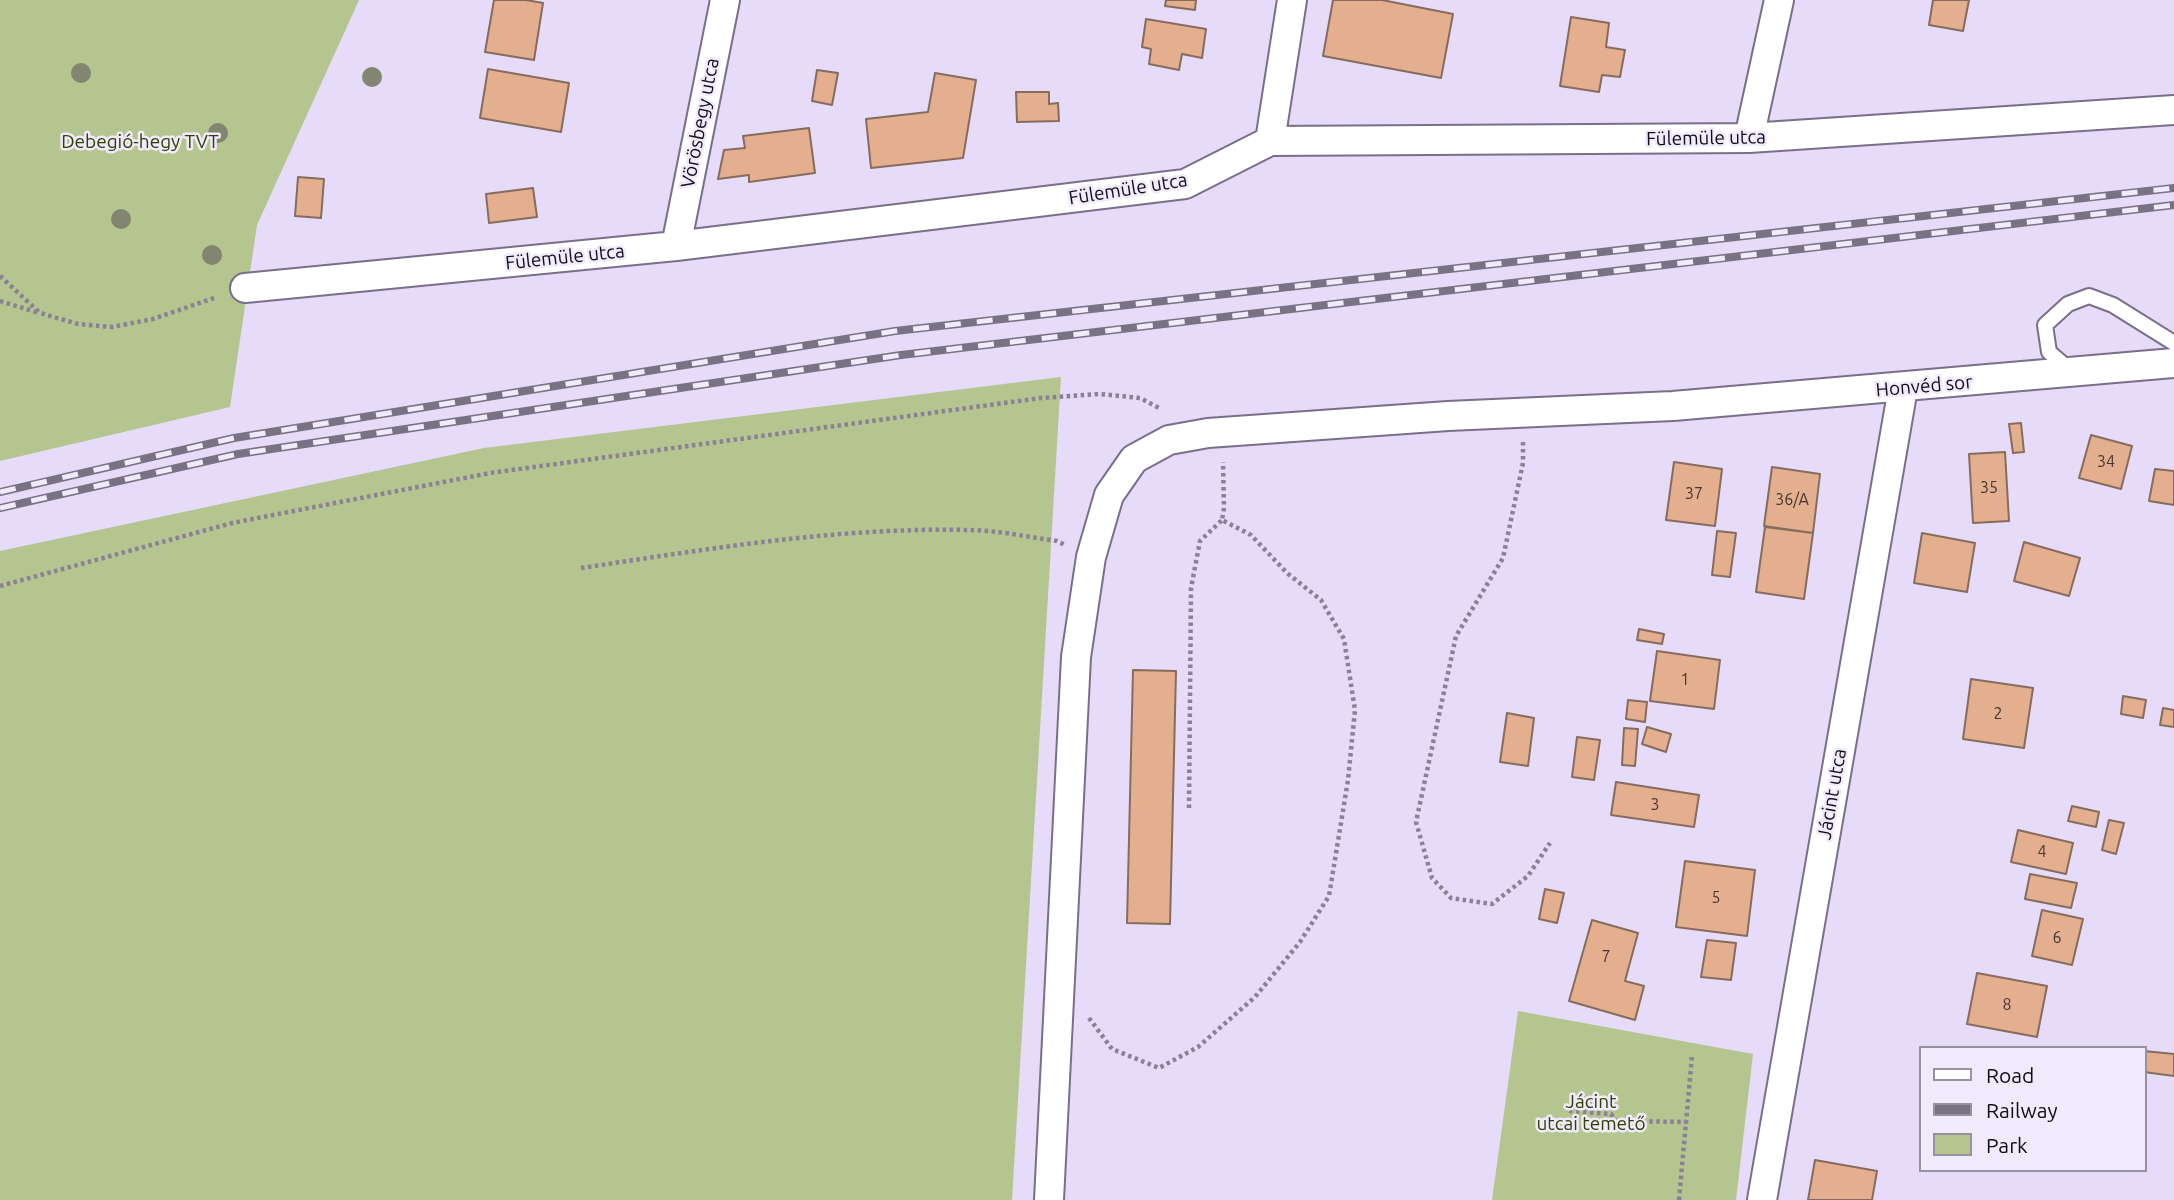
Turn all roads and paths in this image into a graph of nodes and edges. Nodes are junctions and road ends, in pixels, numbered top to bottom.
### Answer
1 (725, 0) edge
2 (1293, 0) edge
3 (1779, 0) edge
4 (2174, 110) edge
5 (1749, 138) junction
6 (1270, 141) junction
7 (676, 246) junction
8 (0, 276) edge
9 (245, 288) joint
10 (0, 301) edge
11 (40, 313) junction
12 (2174, 343) edge
13 (2174, 363) edge
14 (2072, 372) junction
15 (1903, 388) junction
16 (1163, 410) dead end
17 (1522, 413) junction
18 (1228, 432) junction
19 (1222, 520) junction
20 (1091, 557) junction
21 (581, 568) dead end
22 (0, 586) edge
23 (1189, 808) dead end
24 (1550, 843) dead end
25 (1060, 981) junction
26 (1692, 1056) dead end
27 (1569, 1111) dead end
28 (1687, 1122) junction
29 (1049, 1200) edge
30 (1679, 1200) edge
31 (1762, 1200) edge

1 - 7 street, Vörösbegy utca
2 - 6 street
3 - 5 street
4 - 5 street, Fülemüle utca
5 - 6 street, Fülemüle utca
6 - 7 street, Fülemüle utca
7 - 9 street, Fülemüle utca
8 - 11 path
9 - 11 path
10 - 11 path
12 - 14 lane
13 - 14 street, Honvéd sor
14 - 15 street, Honvéd sor
15 - 17 street, Honvéd sor
15 - 31 street, Jácint utca
16 - 22 path
17 - 18 street, Honvéd sor
17 - 24 path
18 - 19 path
18 - 20 street, Honvéd sor
19 - 23 path
19 - 25 path
20 - 21 path
20 - 25 street, Honvéd sor
25 - 29 street, Honvéd sor
26 - 28 path
27 - 28 path
28 - 30 path

